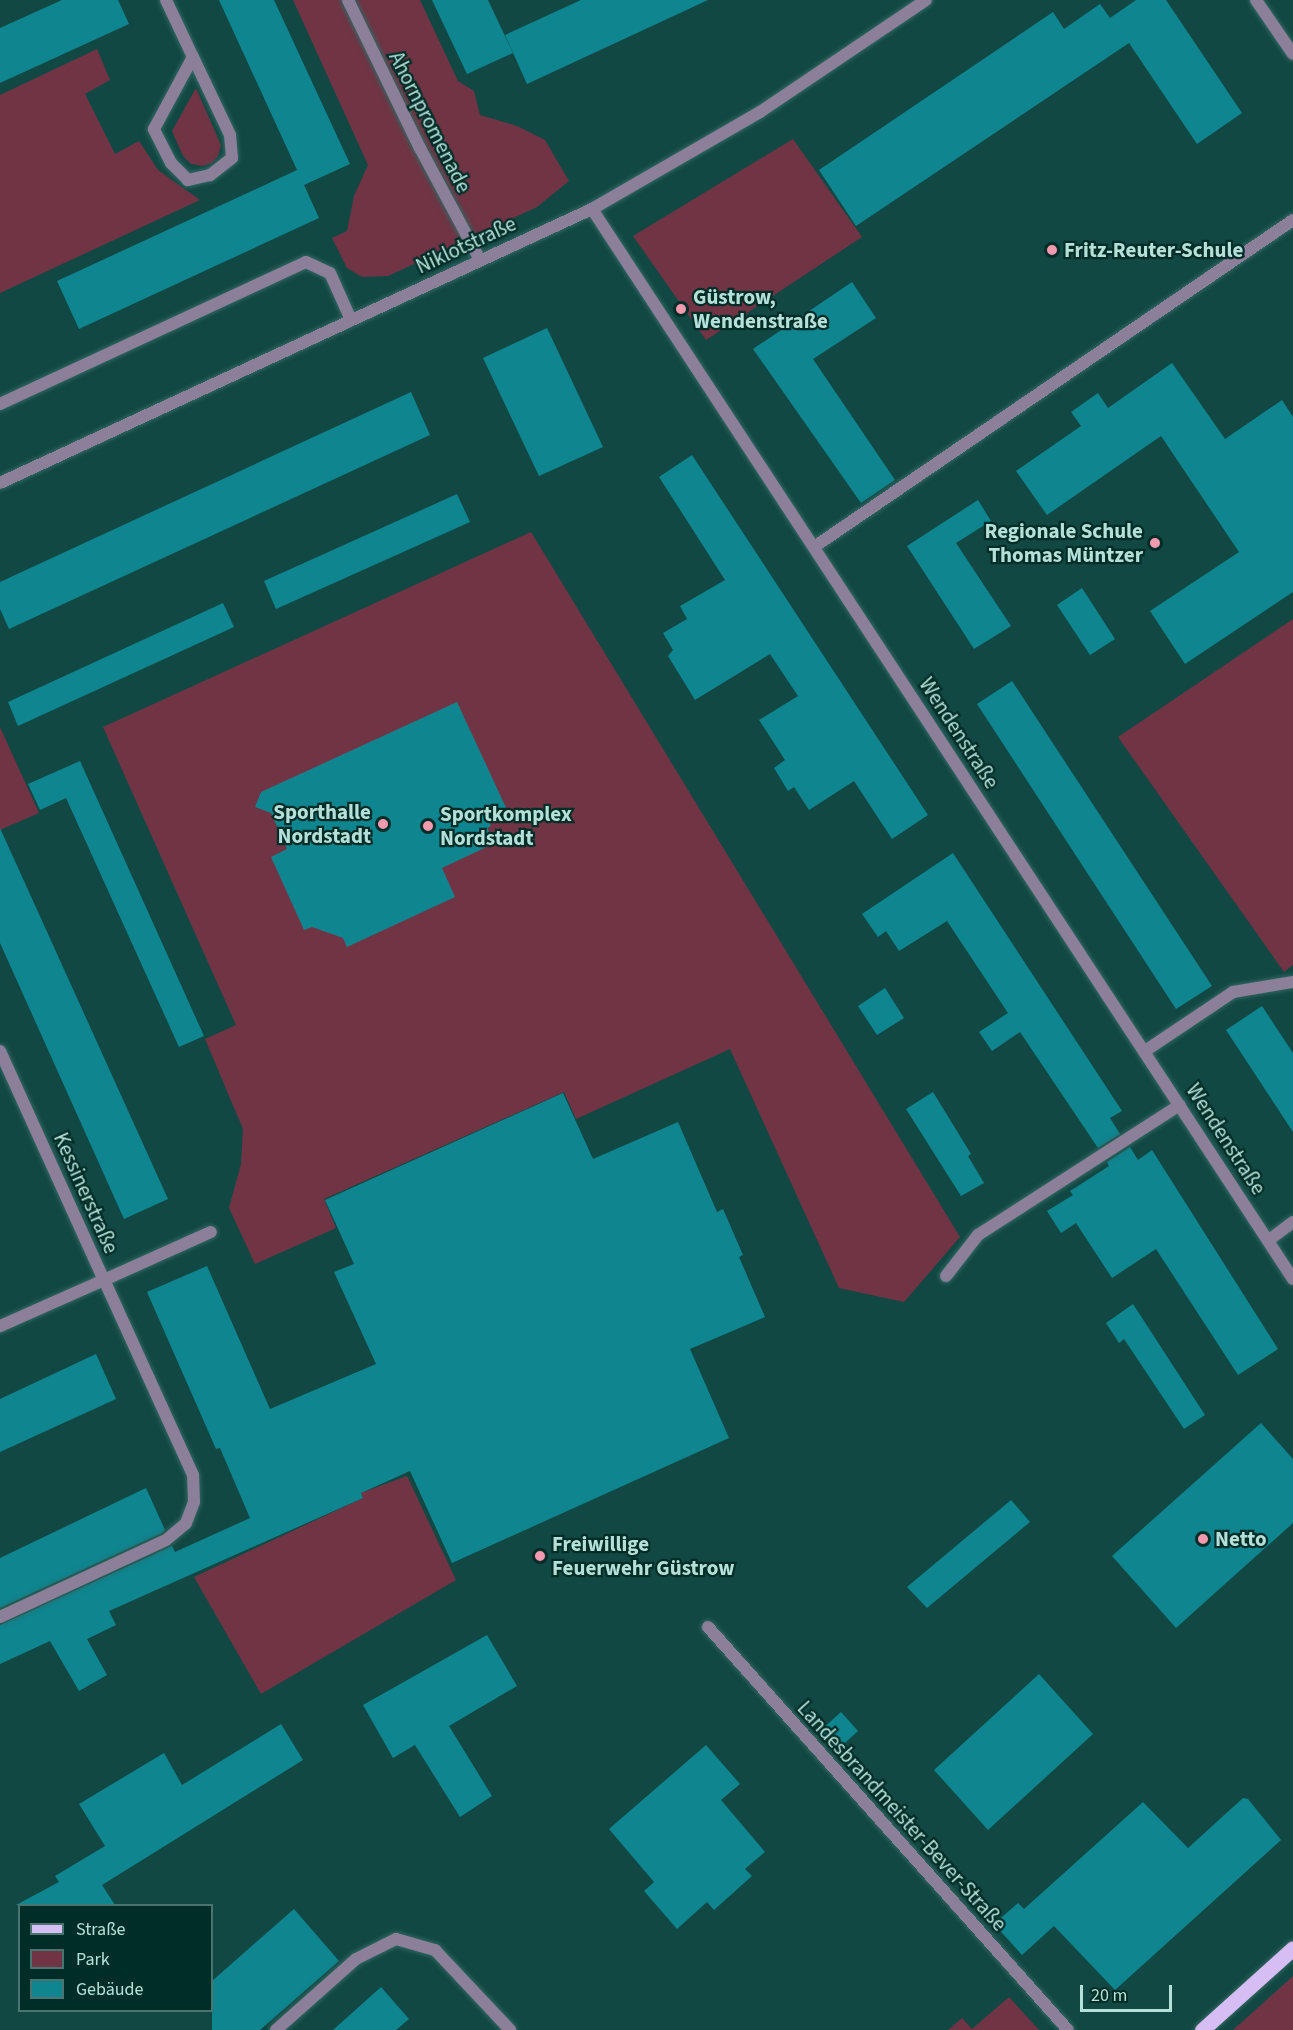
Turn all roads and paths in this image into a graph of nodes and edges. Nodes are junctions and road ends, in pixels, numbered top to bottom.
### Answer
1 (166, 0) edge
2 (348, 0) edge
3 (926, 0) edge
4 (1256, 0) edge
5 (1293, 54) edge
6 (193, 57) junction
7 (592, 209) junction
8 (1293, 220) edge
9 (480, 260) junction
10 (351, 320) junction
11 (0, 404) edge
12 (0, 483) edge
13 (814, 547) junction
14 (1293, 982) edge
15 (0, 1051) edge
16 (1145, 1051) junction
17 (1180, 1105) junction
18 (1293, 1222) edge
19 (210, 1232) dead end
20 (1269, 1240) junction
21 (946, 1276) dead end
22 (1293, 1279) edge
23 (104, 1280) junction
24 (0, 1326) edge
25 (0, 1617) edge
26 (708, 1627) dead end
27 (1293, 1947) edge
28 (276, 2030) edge
29 (510, 2030) edge
30 (1068, 2030) edge
31 (1202, 2030) edge

1 - 6 street
2 - 9 street, Ahornpromenade
3 - 7 street, Niklotstraße
4 - 5 street
6 - 6 street
7 - 9 street, Niklotstraße
7 - 13 street, Wendenstraße
8 - 13 street
9 - 10 street, Niklotstraße
10 - 11 street
10 - 12 street, Niklotstraße
13 - 16 street, Wendenstraße
14 - 16 street
15 - 23 street, Kessinerstraße
16 - 17 street, Wendenstraße
17 - 20 street, Wendenstraße
17 - 21 street
18 - 20 street
19 - 23 street
20 - 22 street, Wendenstraße
23 - 24 street, Kessinerstraße
23 - 25 street
26 - 30 street, Landesbrandmeister-Bever-Straße
27 - 31 main road
28 - 29 street

